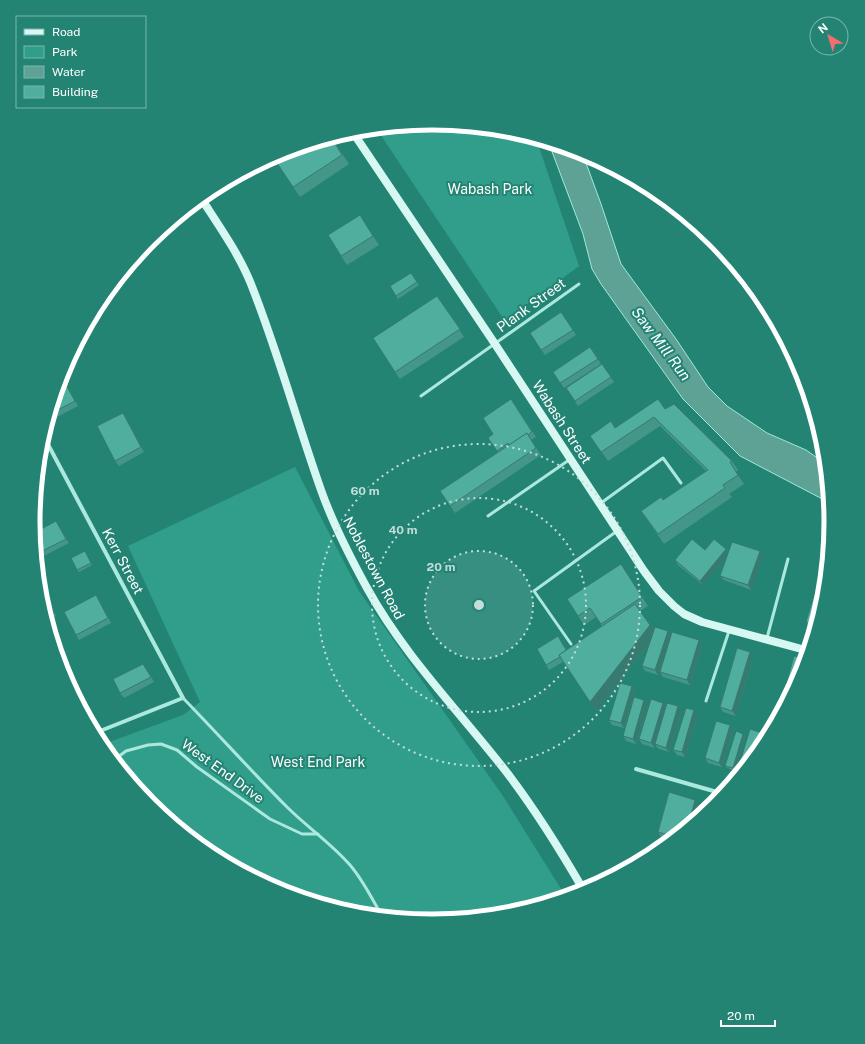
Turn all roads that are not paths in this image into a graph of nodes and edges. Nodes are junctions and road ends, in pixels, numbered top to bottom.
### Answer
1 (356, 137) edge
2 (204, 203) edge
3 (579, 284) dead end
4 (496, 344) junction
5 (421, 396) dead end
6 (48, 445) edge
7 (570, 459) junction
8 (681, 483) dead end
9 (600, 504) junction
10 (488, 516) dead end
11 (617, 531) junction
12 (788, 559) dead end
13 (729, 629) junction
14 (766, 639) junction
15 (571, 644) dead end
16 (803, 649) edge
17 (183, 698) junction
18 (706, 701) dead end
19 (100, 730) edge
20 (118, 757) edge
21 (636, 769) dead end
22 (717, 792) edge
23 (318, 834) junction
24 (581, 886) edge
25 (379, 911) edge

1 - 4 main road, Wabash Street
2 - 24 main road, Noblestown Road
3 - 4 lane, Plank Street
4 - 5 lane, Plank Street
4 - 7 main road, Wabash Street
6 - 17 street, Kerr Street
7 - 9 main road, Wabash Street
7 - 10 lane
8 - 9 lane
9 - 11 main road, Wabash Street
11 - 13 main road, Wabash Street
11 - 15 lane
12 - 14 lane
13 - 14 main road, Wabash Street
13 - 18 lane
14 - 16 main road, Wabash Street
17 - 19 street
17 - 23 lane, West End Drive
20 - 23 lane, West End Drive
21 - 22 street
23 - 25 lane, West End Drive

